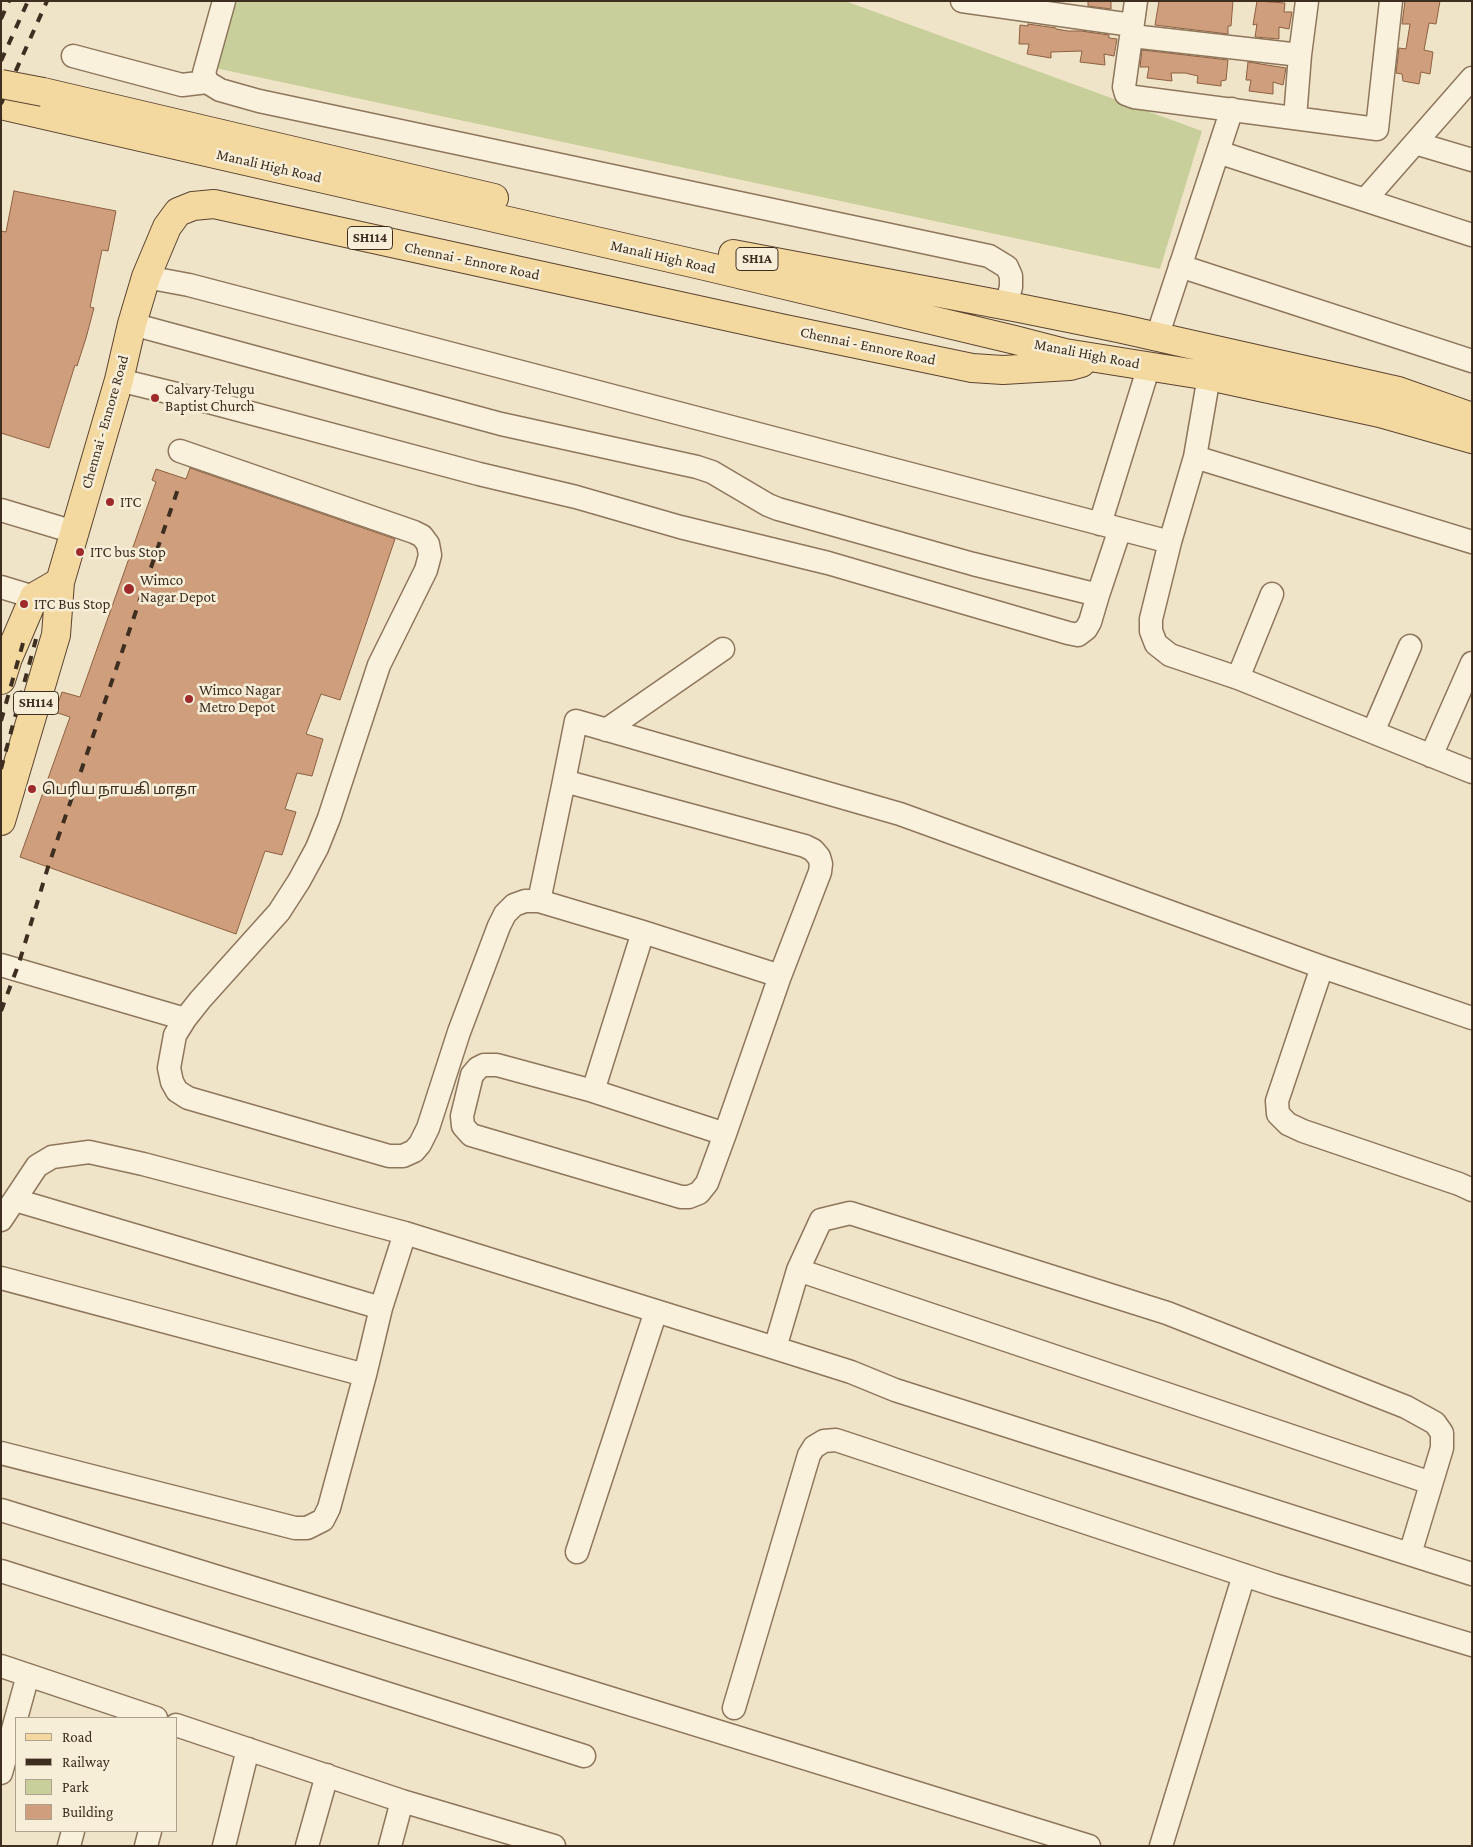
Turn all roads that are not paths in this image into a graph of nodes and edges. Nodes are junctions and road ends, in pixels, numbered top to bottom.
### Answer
1 (224, 1) edge
2 (962, 1) edge
3 (1136, 1) edge
4 (1307, 1) edge
5 (1391, 1) edge
6 (1132, 30) junction
7 (1300, 55) junction
8 (73, 56) dead end
9 (1472, 78) edge
10 (207, 82) junction
11 (1, 84) edge
12 (46, 104) junction
13 (1, 105) edge
14 (1232, 109) junction
15 (1295, 118) junction
16 (1416, 143) junction
17 (1218, 152) junction
18 (1472, 160) edge
19 (1365, 200) junction
20 (1472, 235) edge
21 (1180, 266) junction
22 (146, 277) junction
23 (1012, 307) junction
24 (932, 320) junction
25 (132, 324) junction
26 (1107, 326) junction
27 (980, 332) junction
28 (1157, 337) junction
29 (1015, 340) junction
30 (921, 357) junction
31 (1102, 358) junction
32 (1472, 361) edge
33 (1149, 366) junction
34 (972, 368) junction
35 (1209, 376) junction
36 (119, 380) junction
37 (1472, 417) edge
38 (1472, 439) edge
39 (180, 451) dead end
40 (1195, 457) junction
41 (1, 510) edge
42 (1110, 526) junction
43 (74, 532) junction
44 (1170, 542) junction
45 (1472, 542) edge
46 (60, 582) junction
47 (1, 587) edge
48 (1272, 594) dead end
49 (1098, 595) junction
50 (34, 597) junction
51 (1410, 646) dead end
52 (724, 649) dead end
53 (1472, 664) edge
54 (3, 665) edge
55 (1238, 678) junction
56 (1466, 695) edge
57 (606, 730) junction
58 (1373, 732) junction
59 (1431, 756) junction
60 (1472, 772) edge
61 (564, 782) junction
62 (1, 822) edge
63 (540, 902) junction
64 (643, 932) junction
65 (1, 965) edge
66 (1322, 967) junction
67 (780, 976) junction
68 (1472, 1018) edge
69 (185, 1019) junction
70 (592, 1091) junction
71 (725, 1134) junction
72 (1472, 1190) edge
73 (15, 1200) junction
74 (1, 1220) edge
75 (405, 1233) junction
76 (798, 1270) junction
77 (1, 1278) edge
78 (381, 1308) junction
79 (656, 1311) junction
80 (775, 1348) junction
81 (365, 1375) junction
82 (1, 1453) edge
83 (1431, 1483) junction
84 (1, 1510) edge
85 (577, 1552) dead end
86 (1410, 1554) junction
87 (1, 1571) edge
88 (1472, 1574) edge
89 (1244, 1575) junction
90 (1472, 1646) edge
91 (1, 1666) edge
92 (28, 1676) junction
93 (734, 1708) dead end
94 (103, 1710) edge
95 (17, 1717) edge
96 (149, 1717) edge
97 (15, 1723) edge
98 (178, 1727) edge
99 (248, 1749) junction
100 (584, 1756) dead end
101 (1, 1773) edge
102 (327, 1776) junction
103 (402, 1800) junction
104 (73, 1832) edge
105 (150, 1832) edge
106 (69, 1846) edge
107 (146, 1846) edge
108 (224, 1846) edge
109 (307, 1846) edge
110 (390, 1846) edge
111 (554, 1846) edge
112 (1089, 1846) edge
113 (1161, 1846) edge

1 - 10 street
2 - 6 street
3 - 6 street
4 - 7 street
5 - 15 street
6 - 7 street
6 - 14 street
7 - 15 street
8 - 10 street
9 - 16 street
10 - 23 street
11 - 12 main road, Manali High Road / SH1A, bridge
12 - 13 main road, Manali High Road / SH1A
12 - 23 main road, Manali High Road / SH1A
12 - 24 main road, Manali High Road / SH1A
14 - 15 street
14 - 17 street
16 - 18 street
16 - 19 street
17 - 19 street
17 - 21 street
19 - 20 street
21 - 28 street
21 - 32 street
22 - 25 main road, Chennai - Ennore Road / SH114
22 - 30 main road, Chennai - Ennore Road / SH114
22 - 42 street
23 - 26 main road, Manali High Road / SH1A
23 - 29 main road
24 - 27 main road, Manali High Road / SH1A
24 - 30 main road
25 - 36 main road, Chennai - Ennore Road / SH114
25 - 49 street
26 - 28 main road, Manali High Road / SH1A
26 - 31 main road
27 - 29 main road, Manali High Road / SH1A
27 - 34 main road
28 - 37 main road, Manali High Road / SH1A
29 - 31 main road, Manali High Road / SH1A
30 - 34 main road, Chennai - Ennore Road / SH114
31 - 33 main road, Manali High Road / SH1A
31 - 34 main road, Chennai - Ennore Road
33 - 35 main road, Manali High Road / SH1A
33 - 42 street
35 - 38 main road, Manali High Road / SH1A
35 - 40 street
36 - 43 main road, Chennai - Ennore Road / SH114
36 - 49 street
39 - 69 street
40 - 44 street
40 - 45 street
41 - 43 street
42 - 44 street
42 - 49 street
43 - 46 main road, Chennai - Ennore Road / SH114
44 - 55 street
46 - 50 main road
46 - 62 main road, Chennai - Ennore Road / SH114
47 - 50 street
48 - 55 street
50 - 54 main road
51 - 58 street
52 - 57 street
53 - 56 street
55 - 58 street
56 - 59 street
57 - 61 street
57 - 66 street
58 - 59 street
59 - 60 street
61 - 63 street
61 - 67 street
63 - 64 street
63 - 69 street
64 - 67 street
64 - 70 street
65 - 69 street
66 - 68 street
66 - 72 street
67 - 71 street
70 - 71 street
70 - 71 street
73 - 74 street
73 - 75 street
73 - 78 street
75 - 78 street
75 - 79 street
76 - 80 street
76 - 83 street
76 - 83 street
77 - 81 street
78 - 81 street
79 - 80 street
79 - 85 street
80 - 86 street
81 - 82 street
83 - 86 street
84 - 112 street
86 - 88 street
87 - 100 street
89 - 90 street
89 - 93 street
89 - 113 street
91 - 92 street
92 - 94 street
92 - 95 street
94 - 96 street
97 - 101 street
98 - 99 street
99 - 102 street
99 - 108 street
102 - 103 street
102 - 109 street
103 - 110 street
103 - 111 street
104 - 106 street
105 - 107 street

